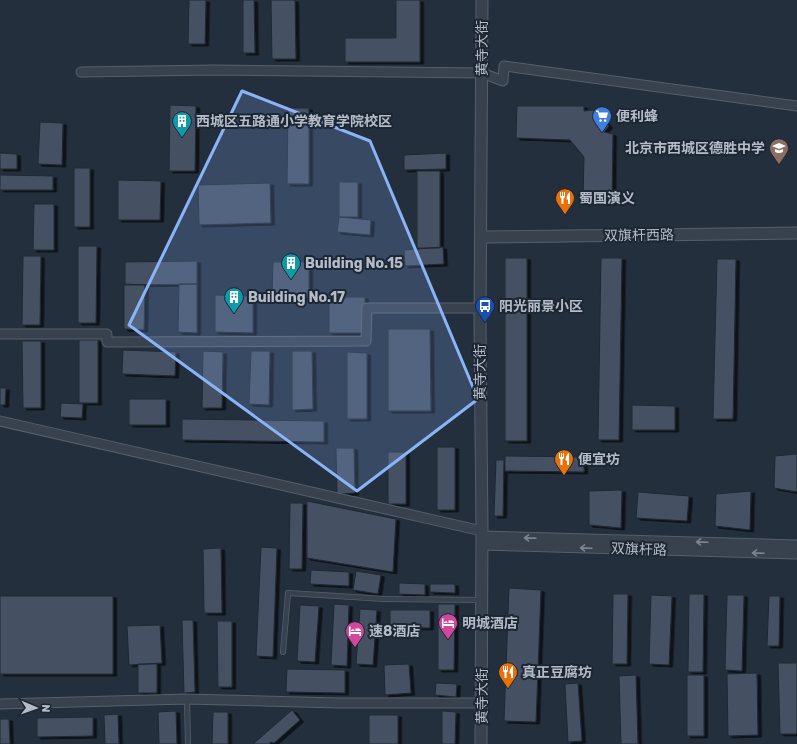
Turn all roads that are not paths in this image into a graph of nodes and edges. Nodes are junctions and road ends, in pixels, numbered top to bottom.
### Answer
1 (482, 0) edge
2 (81, 72) dead end
3 (482, 73) junction
4 (797, 106) edge
5 (797, 233) edge
6 (481, 236) junction
7 (480, 308) junction
8 (0, 334) edge
9 (0, 421) edge
10 (482, 537) junction
11 (797, 545) edge
12 (797, 554) edge
13 (482, 600) junction
14 (283, 652) dead end
15 (187, 699) junction
16 (0, 704) edge
17 (482, 704) junction
18 (188, 744) edge
19 (481, 744) edge

1 - 3 street, 黄寺大街
2 - 3 street
3 - 4 street
3 - 6 street, 黄寺大街
5 - 6 street, 双旗杆西路
6 - 7 street, 黄寺大街
7 - 8 street
7 - 10 street, 黄寺大街
9 - 10 street
11 -> 10 street
12 -> 10 street, 双旗杆路
10 - 13 street, 黄寺大街
13 - 14 lane
13 - 17 street, 黄寺大街
15 - 16 street
15 - 17 street
15 - 18 lane
17 - 19 street, 黄寺大街

